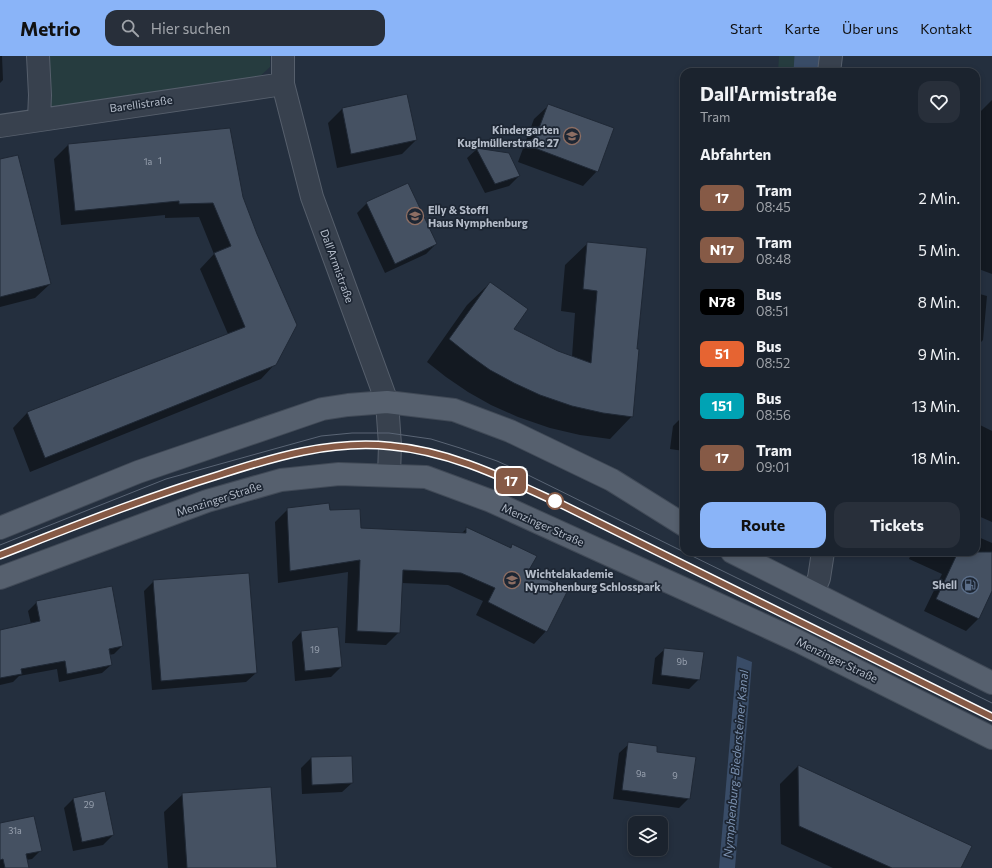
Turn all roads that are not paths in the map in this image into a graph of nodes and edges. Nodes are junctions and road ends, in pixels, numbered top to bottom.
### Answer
1 (38, 56) edge
2 (284, 56) edge
3 (831, 56) edge
4 (830, 68) edge
5 (283, 84) junction
6 (40, 119) junction
7 (0, 126) edge
8 (387, 402) junction
9 (389, 475) junction
10 (680, 522) edge
11 (0, 528) edge
12 (740, 556) edge
13 (822, 556) edge
14 (0, 578) edge
15 (813, 592) junction
16 (992, 683) edge
17 (992, 738) edge

1 - 6 street
2 - 5 street, Dall'Armistraße
3 - 4 street
5 - 6 street, Barellistraße
5 - 8 street, Dall'Armistraße
6 - 7 street, Barellistraße
8 - 9 street, Dall'Armistraße
8 - 10 main road
8 - 11 main road
9 - 14 main road, Menzinger Straße
9 - 17 main road, Menzinger Straße
12 - 15 main road
13 - 15 street
15 - 16 main road

